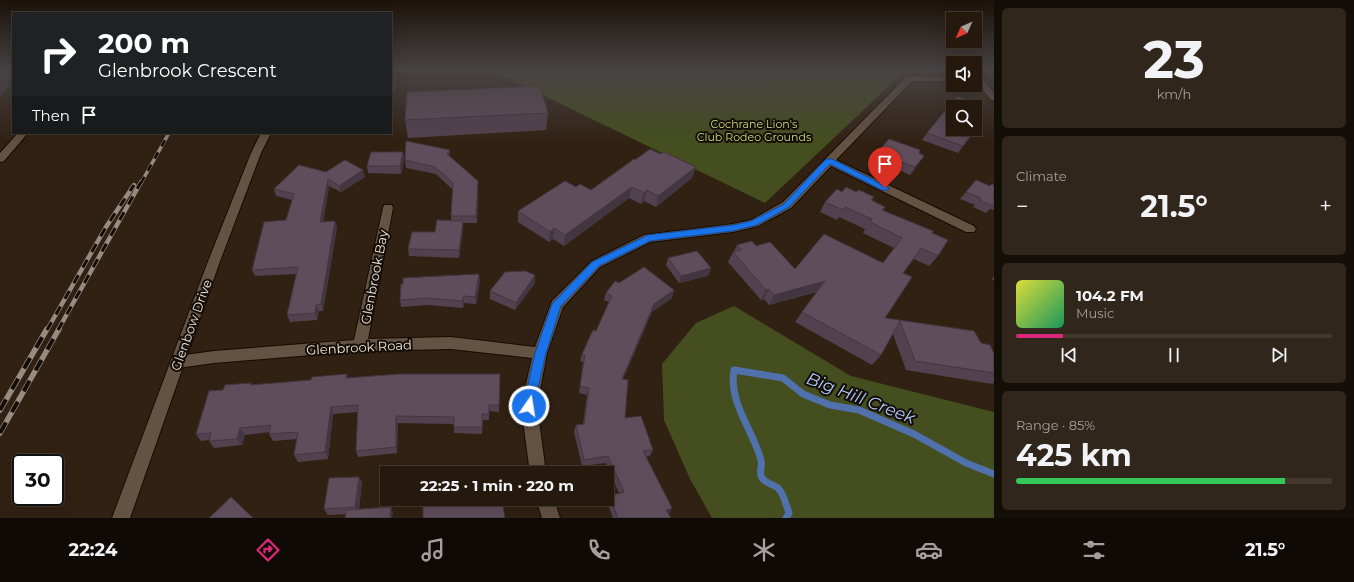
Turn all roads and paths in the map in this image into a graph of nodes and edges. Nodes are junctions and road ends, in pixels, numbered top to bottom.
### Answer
1 (894, 94) edge
2 (22, 134) edge
3 (266, 134) edge
4 (0, 158) edge
5 (829, 161) junction
6 (388, 208) dead end
7 (970, 229) dead end
8 (360, 345) junction
9 (540, 353) junction
10 (178, 362) junction
11 (537, 466) edge
12 (547, 506) edge
13 (121, 518) edge
14 (551, 518) edge

1 - 5 street
2 - 4 street
3 - 10 street, Glenbow Drive
5 - 7 street
5 - 9 street
6 - 8 street, Glenbrook Bay
8 - 9 street, Glenbrook Road
8 - 10 street, Glenbrook Road
9 - 11 street
10 - 13 street, Glenbow Drive
12 - 14 street

